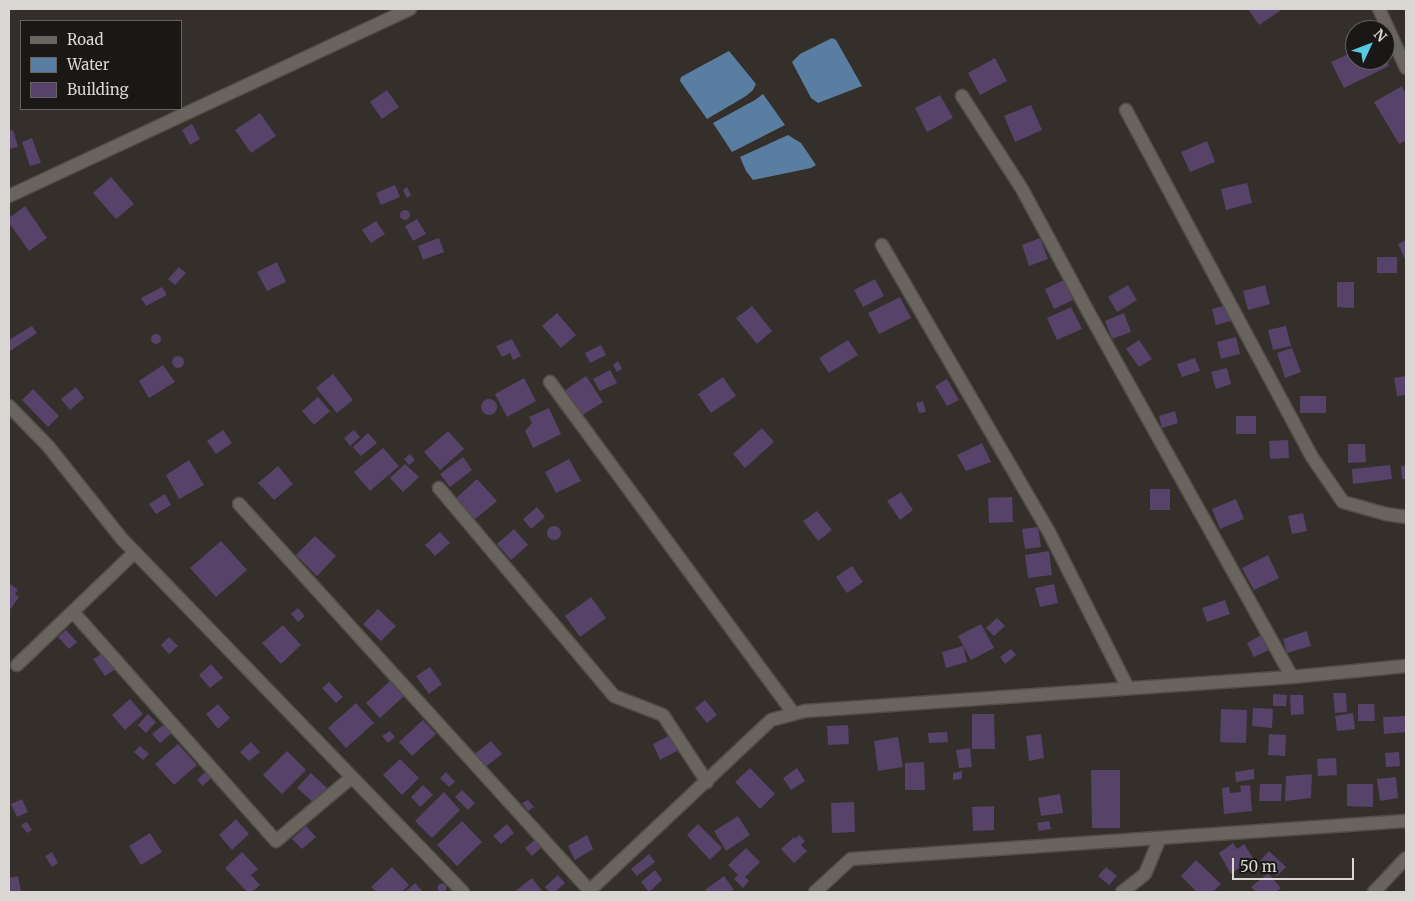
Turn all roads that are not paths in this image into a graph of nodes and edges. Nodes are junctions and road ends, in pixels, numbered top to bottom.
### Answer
1 (410, 9) edge
2 (1379, 9) edge
3 (1406, 68) edge
4 (962, 96) dead end
5 (1126, 110) dead end
6 (9, 196) edge
7 (882, 245) dead end
8 (550, 382) dead end
9 (9, 406) edge
10 (439, 488) dead end
11 (239, 504) dead end
12 (1406, 517) edge
13 (135, 552) junction
14 (73, 612) junction
15 (17, 665) dead end
16 (1406, 666) edge
17 (1292, 676) junction
18 (1128, 688) junction
19 (794, 714) junction
20 (352, 777) junction
21 (707, 782) junction
22 (1406, 820) edge
23 (1160, 838) junction
24 (1406, 858) edge
25 (463, 892) edge
26 (589, 892) edge
27 (815, 892) edge
28 (1122, 892) edge
29 (1374, 892) edge

1 - 6 street
2 - 3 street
4 - 17 street
5 - 12 street
7 - 18 street
8 - 19 street
9 - 13 street
10 - 21 street
11 - 26 street
13 - 14 street
13 - 20 street
14 - 15 street
14 - 20 street
16 - 17 street
17 - 18 street
18 - 19 street
19 - 21 street
20 - 25 street
21 - 26 street
22 - 23 street
23 - 27 street
23 - 28 street
24 - 29 street

